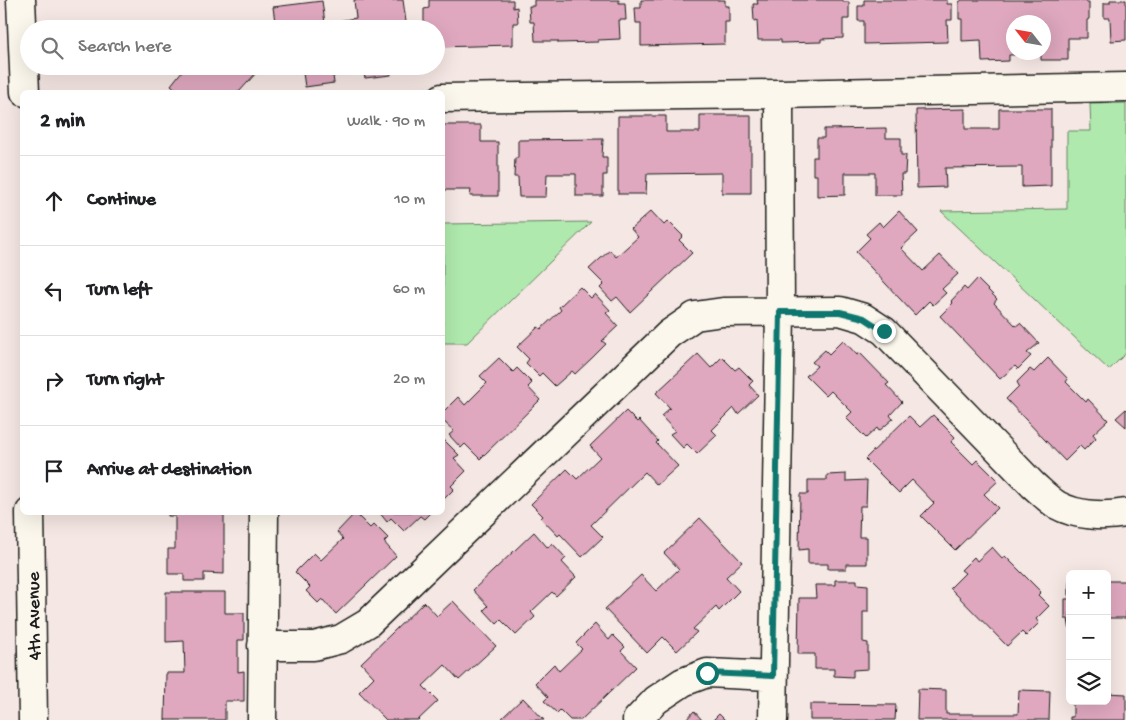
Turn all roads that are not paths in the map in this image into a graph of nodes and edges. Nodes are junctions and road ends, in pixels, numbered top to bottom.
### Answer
1 (21, 0) edge
2 (22, 20) edge
3 (24, 75) edge
4 (1126, 87) edge
5 (25, 90) edge
6 (779, 94) junction
7 (445, 98) edge
8 (780, 312) junction
9 (1126, 513) edge
10 (30, 515) edge
11 (264, 515) edge
12 (262, 646) junction
13 (773, 676) junction
14 (33, 720) edge
15 (262, 720) edge
16 (637, 720) edge
17 (773, 720) edge

1 - 2 street
3 - 5 street
4 - 6 street
6 - 7 street
6 - 8 street
8 - 9 street
8 - 12 street
8 - 13 street
10 - 14 street, 4th Avenue
11 - 12 street
12 - 15 street
13 - 16 street
13 - 17 street

